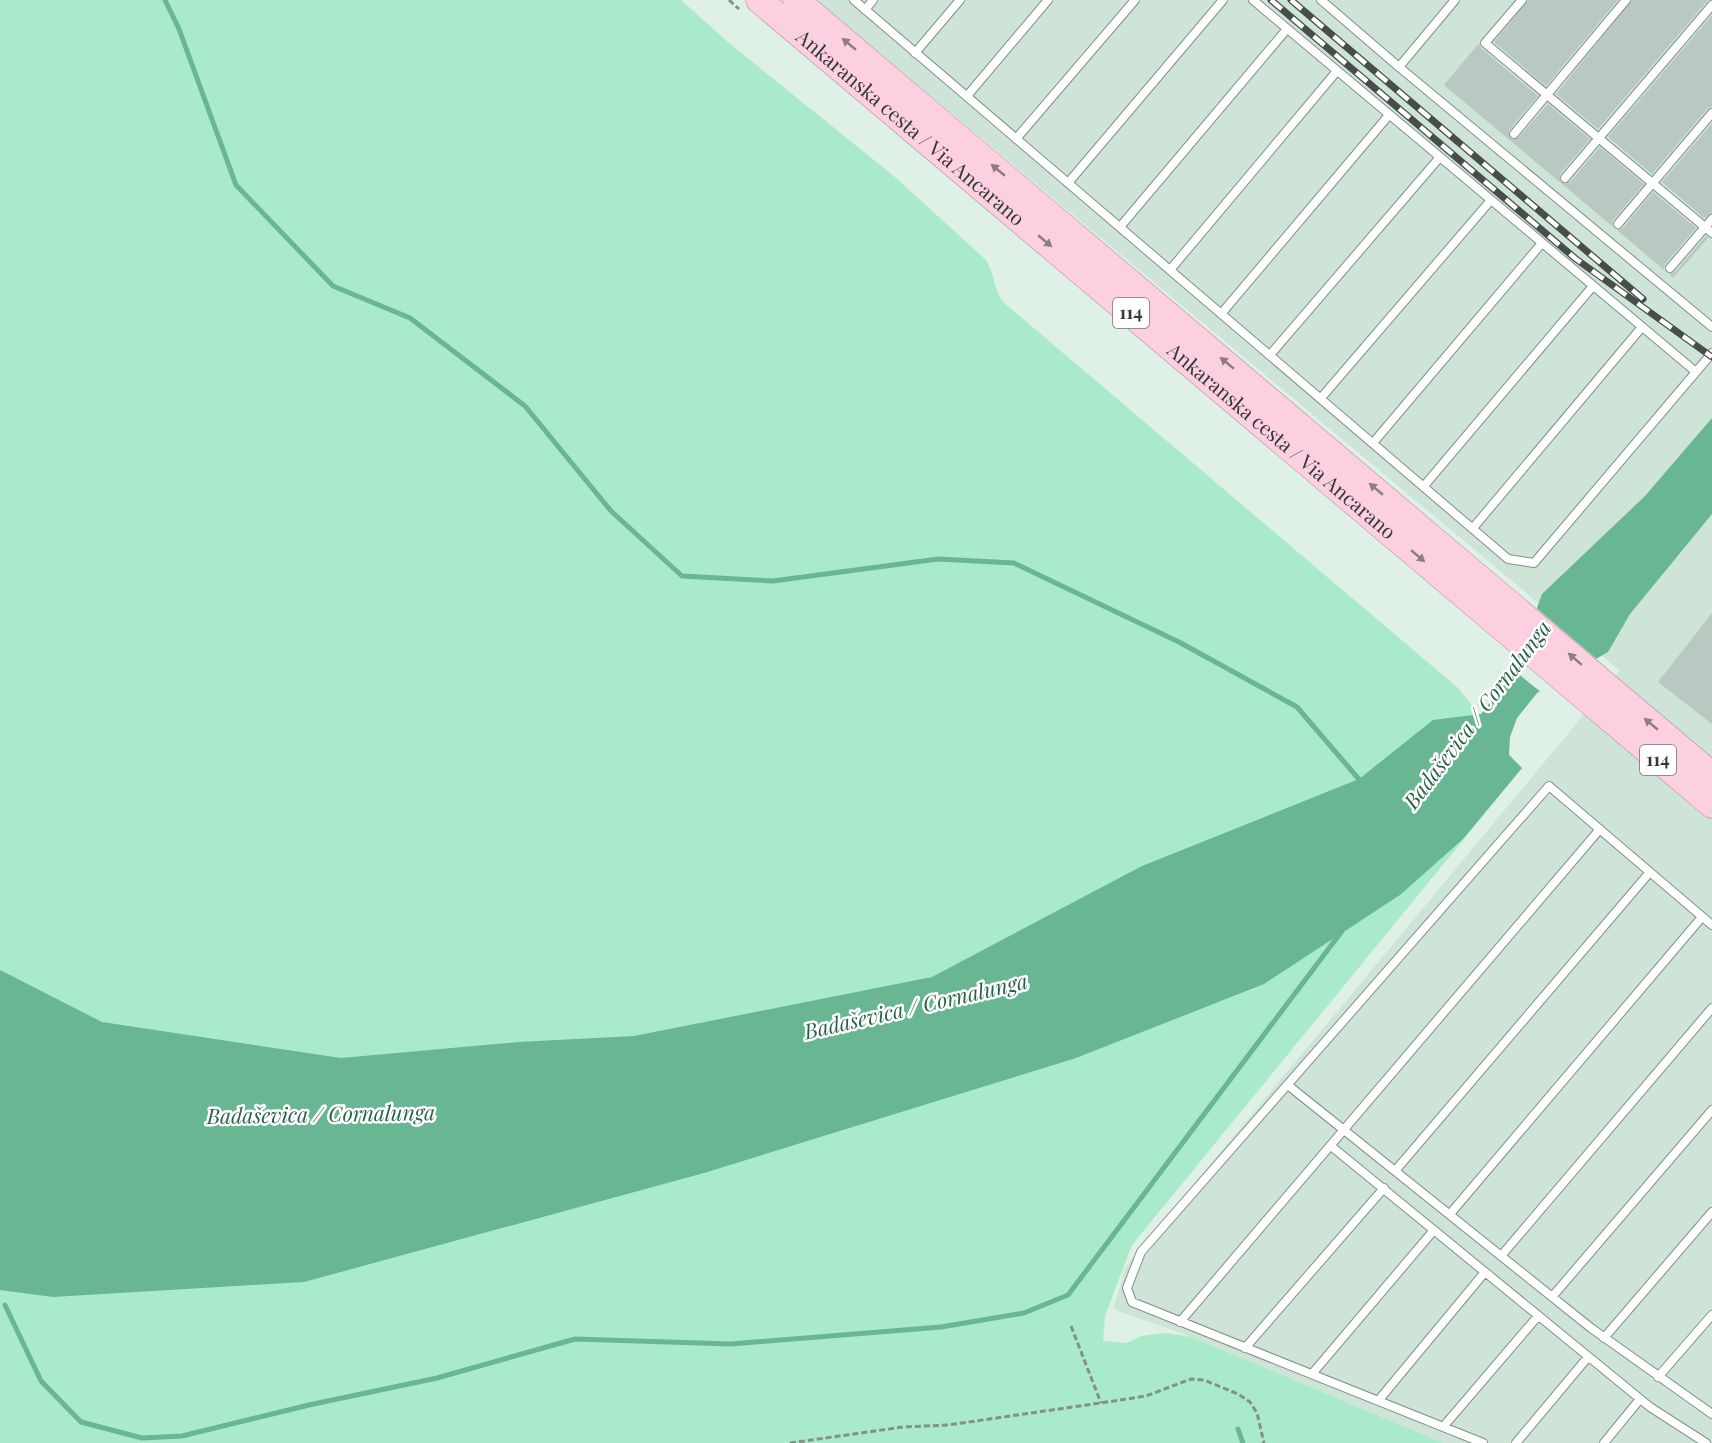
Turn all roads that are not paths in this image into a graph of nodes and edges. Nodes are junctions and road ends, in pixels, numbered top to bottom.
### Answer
1 (759, 0) edge
2 (796, 0) edge
3 (854, 0) edge
4 (873, 0) edge
5 (960, 0) edge
6 (1048, 0) edge
7 (1135, 0) edge
8 (1223, 0) edge
9 (1253, 0) edge
10 (1321, 0) edge
11 (1455, 0) edge
12 (1522, 0) edge
13 (1626, 0) edge
14 (1712, 5) edge
15 (865, 10) junction
16 (1287, 29) junction
17 (915, 53) junction
18 (1399, 67) junction
19 (1337, 71) junction
20 (1547, 94) junction
21 (967, 96) junction
22 (1712, 114) edge
23 (1389, 115) junction
24 (1514, 134) dead end
25 (1599, 138) junction
26 (1016, 139) junction
27 (1440, 157) junction
28 (1565, 178) dead end
29 (1068, 183) junction
30 (1653, 183) junction
31 (1491, 200) junction
32 (1712, 219) edge
33 (1618, 224) dead end
34 (1120, 227) junction
35 (1708, 230) edge
36 (1542, 243) junction
37 (1670, 268) dead end
38 (1170, 270) junction
39 (1593, 286) junction
40 (1221, 314) junction
41 (1642, 327) junction
42 (1712, 327) edge
43 (1270, 355) junction
44 (1710, 358) edge
45 (1696, 372) junction
46 (1321, 398) junction
47 (1373, 443) junction
48 (1424, 486) junction
49 (1473, 528) junction
50 (1509, 617) junction
51 (1612, 706) junction
52 (1712, 775) edge
53 (1712, 805) edge
54 (1600, 829) junction
55 (1650, 872) junction
56 (1702, 916) junction
57 (1712, 925) edge
58 (1712, 1008) edge
59 (1289, 1086) junction
60 (1712, 1110) edge
61 (1345, 1130) junction
62 (1331, 1146) junction
63 (1395, 1171) junction
64 (1384, 1188) junction
65 (1712, 1212) edge
66 (1449, 1214) junction
67 (1434, 1230) junction
68 (1501, 1256) junction
69 (1485, 1272) junction
70 (1552, 1297) junction
71 (1712, 1315) edge
72 (1538, 1316) junction
73 (1180, 1322) junction
74 (1604, 1338) junction
75 (1245, 1348) junction
76 (1588, 1357) junction
77 (1312, 1374) junction
78 (1658, 1377) junction
79 (1640, 1399) junction
80 (1378, 1401) junction
81 (1712, 1414) edge
82 (1443, 1427) junction
83 (1699, 1441) edge
84 (1483, 1443) edge
85 (1516, 1443) edge
86 (1604, 1443) edge

1 -> 50 main road, Ankaranska cesta / Via Ancarano / 114
50 -> 2 main road, 114
3 - 15 lane
4 - 15 lane
5 - 17 lane
6 - 21 lane
7 - 26 lane
8 - 29 lane
9 - 16 lane
10 - 18 lane
11 - 18 lane
12 - 20 lane
13 - 20 lane
14 - 25 lane
15 - 17 lane
16 - 19 lane
16 - 34 lane
17 - 21 lane
18 - 42 lane
19 - 23 lane
19 - 38 lane
20 - 24 lane
20 - 25 lane
21 - 26 lane
22 - 30 lane
23 - 27 lane
23 - 40 lane
25 - 28 lane
25 - 30 lane
26 - 29 lane
27 - 31 lane
27 - 43 lane
29 - 34 lane
30 - 33 lane
30 - 35 lane
31 - 36 lane
31 - 46 lane
32 - 35 lane
34 - 38 lane
35 - 37 lane
36 - 39 lane
36 - 47 lane
38 - 40 lane
39 - 41 lane
39 - 48 lane
40 - 43 lane
41 - 45 lane
41 - 49 lane
43 - 46 lane
44 - 45 lane
45 - 49 lane
46 - 47 lane
47 - 48 lane
48 - 49 lane
50 - 51 main road, 114
52 -> 51 main road, 114
51 - 53 main road, 114
54 - 55 lane
54 - 59 lane
54 - 61 lane
55 - 56 lane
55 - 63 lane
56 - 57 lane
56 - 66 lane
58 - 68 lane
59 - 61 lane
59 - 73 lane
60 - 70 lane
61 - 62 lane
61 - 63 lane
62 - 64 lane
62 - 73 lane
63 - 66 lane
64 - 67 lane
64 - 75 lane
65 - 74 lane
66 - 68 lane
67 - 69 lane
67 - 77 lane
68 - 70 lane
69 - 72 lane
69 - 80 lane
70 - 74 lane
71 - 78 lane
72 - 76 lane
72 - 82 lane
73 - 75 lane
74 - 78 lane
75 - 77 lane
76 - 79 lane
76 - 85 lane
77 - 80 lane
78 - 81 lane
79 - 83 lane
79 - 86 lane
80 - 82 lane
82 - 84 lane

